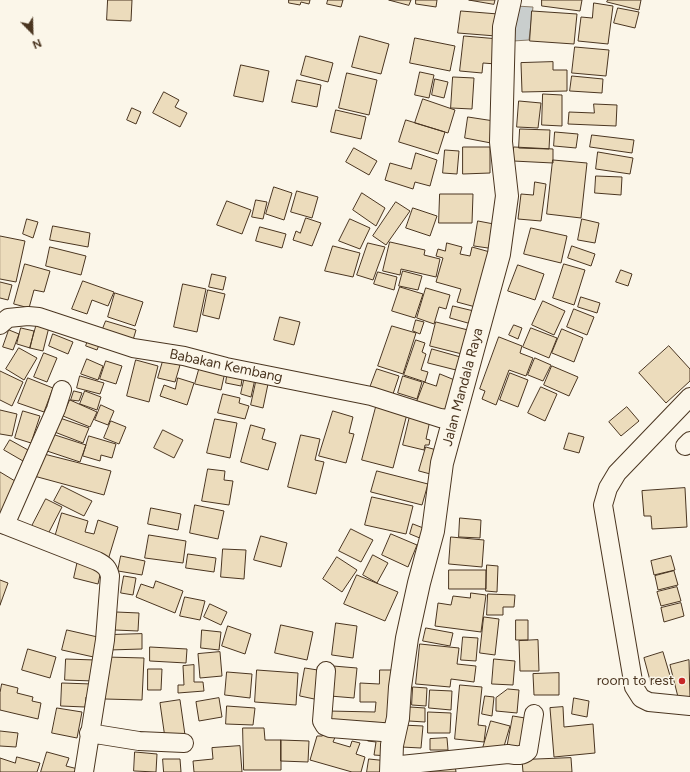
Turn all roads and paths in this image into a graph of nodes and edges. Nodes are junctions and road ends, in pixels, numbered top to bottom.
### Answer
1 (510, 0) edge
2 (0, 325) edge
3 (62, 390) dead end
4 (690, 397) edge
5 (455, 420) junction
6 (2, 524) edge
7 (326, 671) dead end
8 (690, 706) edge
9 (534, 714) dead end
10 (89, 733) junction
11 (395, 733) junction
12 (184, 743) dead end
13 (391, 769) edge
14 (84, 772) edge

1 - 5 street, Jalan Mandala Raya
2 - 5 street, Babakan Kembang
3 - 6 street
4 - 8 street
5 - 11 street, Jalan Mandala Raya
6 - 10 street
7 - 11 street
9 - 13 street
10 - 12 street
10 - 14 street
11 - 13 street, Jalan Mandala Raya

